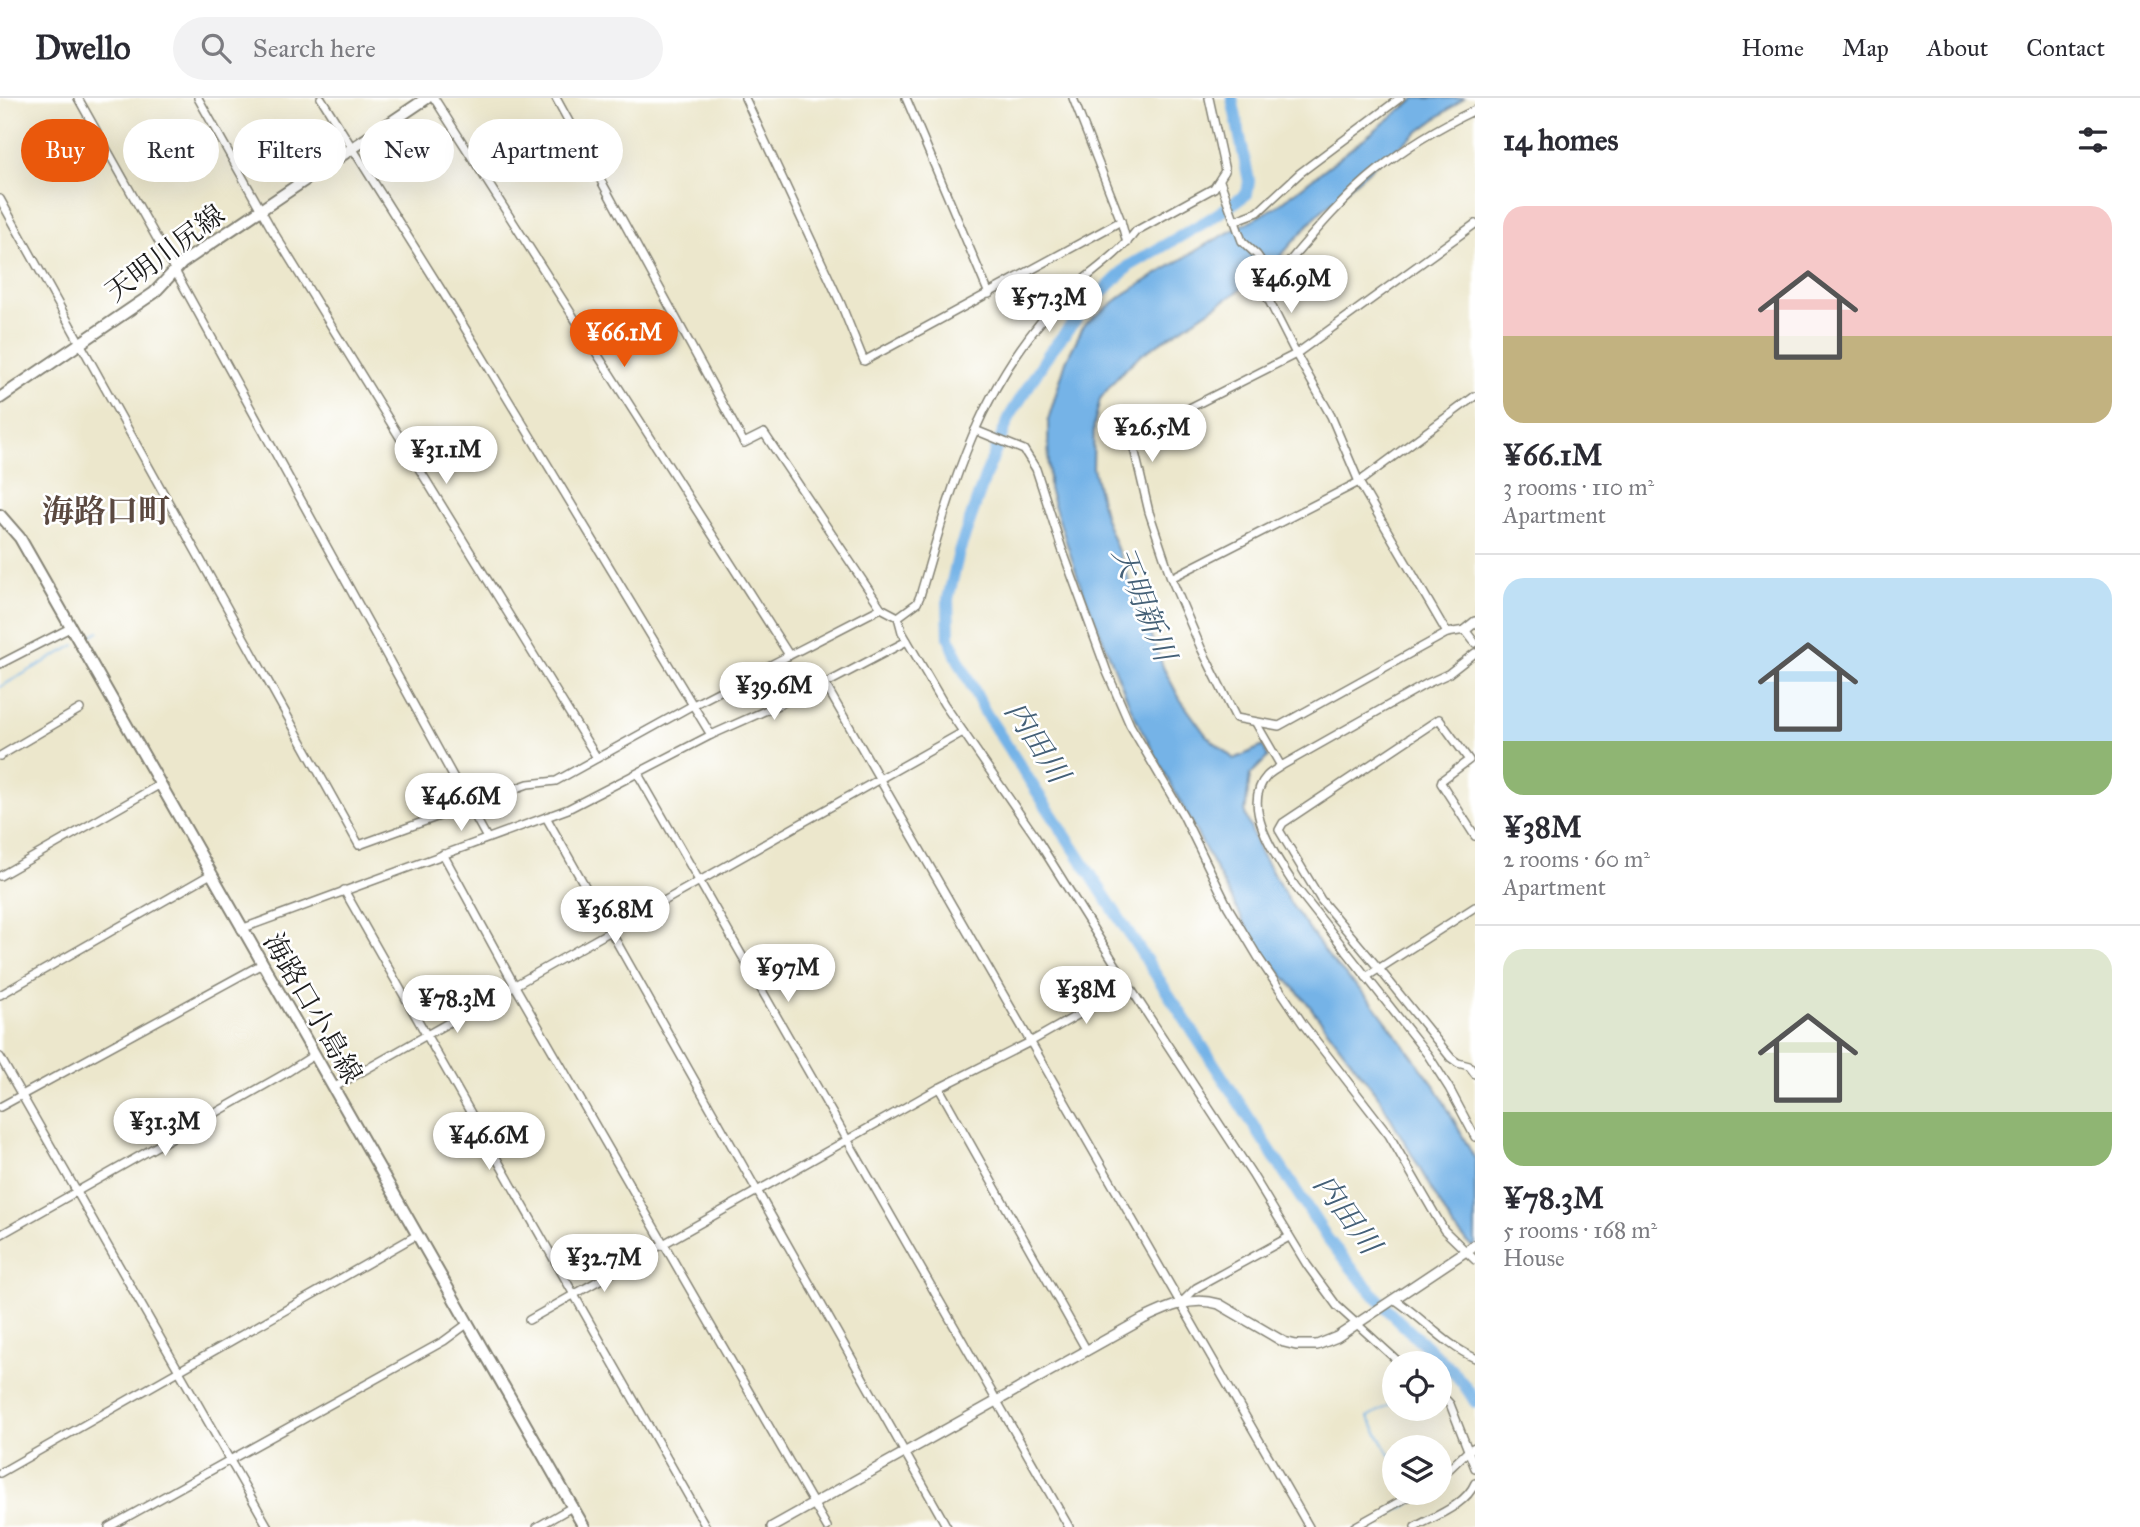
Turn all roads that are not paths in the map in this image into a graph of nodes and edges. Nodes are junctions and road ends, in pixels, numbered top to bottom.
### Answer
1 (78, 98) edge
2 (198, 98) edge
3 (321, 98) edge
4 (427, 98) edge
5 (434, 98) edge
6 (556, 98) edge
7 (744, 98) edge
8 (906, 98) edge
9 (1073, 98) edge
10 (1209, 98) edge
11 (1400, 98) edge
12 (1475, 110) edge
13 (351, 149) junction
14 (1222, 183) junction
15 (0, 199) edge
16 (261, 210) junction
17 (1121, 221) junction
18 (1475, 224) edge
19 (1235, 225) junction
20 (1127, 243) junction
21 (174, 269) junction
22 (1270, 274) junction
23 (989, 294) junction
24 (80, 343) junction
25 (1296, 354) junction
26 (1475, 396) edge
27 (0, 398) edge
28 (975, 430) junction
29 (1359, 482) junction
30 (3, 521) edge
31 (1171, 578) junction
32 (881, 608) junction
33 (898, 617) junction
34 (1475, 622) edge
35 (70, 628) junction
36 (1465, 630) junction
37 (1447, 633) junction
38 (907, 641) junction
39 (1475, 643) edge
40 (1475, 653) edge
41 (789, 655) junction
42 (0, 664) edge
43 (825, 684) junction
44 (693, 705) junction
45 (80, 709) dead end
46 (1255, 723) junction
47 (963, 732) junction
48 (711, 735) junction
49 (0, 756) edge
50 (597, 758) junction
51 (1281, 766) junction
52 (638, 774) junction
53 (880, 780) junction
54 (159, 785) junction
55 (469, 804) junction
56 (546, 817) junction
57 (1475, 836) edge
58 (487, 838) junction
59 (443, 854) junction
60 (211, 874) junction
61 (0, 876) edge
62 (702, 881) junction
63 (344, 890) junction
64 (1475, 907) edge
65 (241, 929) junction
66 (610, 933) junction
67 (262, 964) junction
68 (1380, 970) junction
69 (1366, 977) junction
70 (515, 986) junction
71 (1129, 986) junction
72 (0, 995) edge
73 (427, 1035) junction
74 (1030, 1042) junction
75 (314, 1055) junction
76 (0, 1057) edge
77 (1475, 1074) edge
78 (333, 1088) junction
79 (939, 1088) junction
80 (22, 1095) junction
81 (0, 1107) edge
82 (1472, 1124) edge
83 (1475, 1137) edge
84 (849, 1140) junction
85 (77, 1192) junction
86 (756, 1192) junction
87 (0, 1235) edge
88 (416, 1235) junction
89 (1289, 1237) junction
90 (665, 1243) junction
91 (1475, 1245) edge
92 (1465, 1252) junction
93 (1475, 1260) edge
94 (574, 1295) junction
95 (1394, 1299) junction
96 (1182, 1302) junction
97 (528, 1320) dead end
98 (1359, 1323) junction
99 (467, 1324) junction
100 (1087, 1351) junction
101 (1387, 1351) edge
102 (1475, 1358) edge
103 (179, 1372) junction
104 (997, 1401) junction
105 (1452, 1408) edge
106 (1472, 1449) edge
107 (905, 1453) junction
108 (229, 1460) junction
109 (1452, 1467) edge
110 (1475, 1468) edge
111 (0, 1473) edge
112 (1475, 1483) edge
113 (814, 1504) junction
114 (1393, 1505) edge
115 (572, 1507) junction
116 (109, 1527) edge
117 (268, 1527) edge
118 (537, 1527) edge
119 (584, 1527) edge
120 (706, 1527) edge
121 (772, 1527) edge
122 (827, 1527) edge
123 (947, 1527) edge
124 (1069, 1527) edge
125 (1309, 1527) edge
126 (1354, 1527) edge
127 (1415, 1527) edge

1 - 21 street
2 - 16 street
3 - 13 street
4 - 13 main road, 天明川尻線
5 - 41 street
6 - 32 street
7 - 23 street
8 - 23 street
9 - 17 street
10 - 14 street
11 - 19 street
12 - 22 street
13 - 16 main road, 天明川尻線
13 - 44 street
14 - 19 street
14 - 20 street
15 - 24 street
16 - 21 main road, 天明川尻線
16 - 50 street
17 - 20 street
17 - 23 street
18 - 25 street
19 - 22 street
20 - 28 street
21 - 24 main road, 天明川尻線
21 - 55 street
22 - 25 street
24 - 27 main road, 天明川尻線
24 - 55 street
25 - 29 street
25 - 31 street
26 - 29 street
28 - 33 street
28 - 92 street
29 - 31 street
29 - 37 street
30 - 35 main road, 海路口小島線
31 - 46 street
32 - 33 street
32 - 41 street
33 - 38 street
34 - 36 street
35 - 42 street
35 - 54 main road, 海路口小島線
36 - 37 street
36 - 39 street
37 - 46 street
38 - 43 street
38 - 47 street
40 - 51 street
41 - 44 street
43 - 48 street
43 - 53 street
44 - 48 street
44 - 50 street
45 - 49 street
46 - 51 street
47 - 53 street
47 - 71 street
48 - 52 street
50 - 55 street
51 - 69 street
52 - 56 street
52 - 62 street
53 - 62 street
53 - 74 street
54 - 60 main road, 海路口小島線
54 - 61 street
55 - 58 street
56 - 58 street
56 - 66 street
57 - 68 street
58 - 59 street
59 - 63 street
59 - 70 street
60 - 65 main road, 海路口小島線
60 - 72 street
62 - 66 street
62 - 84 street
63 - 65 street
63 - 73 street
64 - 68 street
65 - 67 main road, 海路口小島線
66 - 70 street
66 - 86 street
67 - 75 main road, 海路口小島線
67 - 80 street
68 - 69 street
68 - 77 street
69 - 82 street
70 - 73 street
70 - 90 street
71 - 74 street
71 - 89 street
73 - 78 street
73 - 94 street
74 - 79 street
74 - 96 street
75 - 78 main road, 海路口小島線
75 - 85 street
76 - 80 street
78 - 88 main road, 海路口小島線
79 - 84 street
79 - 100 street
80 - 81 street
80 - 85 street
82 - 83 street
84 - 86 street
84 - 104 street
85 - 87 street
85 - 103 street
86 - 90 street
86 - 107 street
88 - 99 main road, 海路口小島線
88 - 103 street
89 - 96 street
89 - 98 street
90 - 94 street
90 - 113 street
91 - 92 street
92 - 93 street
92 - 95 street
94 - 97 street
94 - 120 street
95 - 98 street
95 - 102 street
96 - 98 street
96 - 100 street
96 - 125 street
98 - 101 street
99 - 108 street
99 - 115 main road, 海路口小島線
100 - 104 street
103 - 108 street
103 - 111 street
104 - 107 street
104 - 124 street
105 - 106 street
106 - 109 street
106 - 110 street
107 - 113 street
107 - 123 street
108 - 116 street
108 - 117 street
112 - 127 street
113 - 121 street
113 - 122 street
114 - 126 street
115 - 118 street
115 - 119 main road, 海路口小島線

